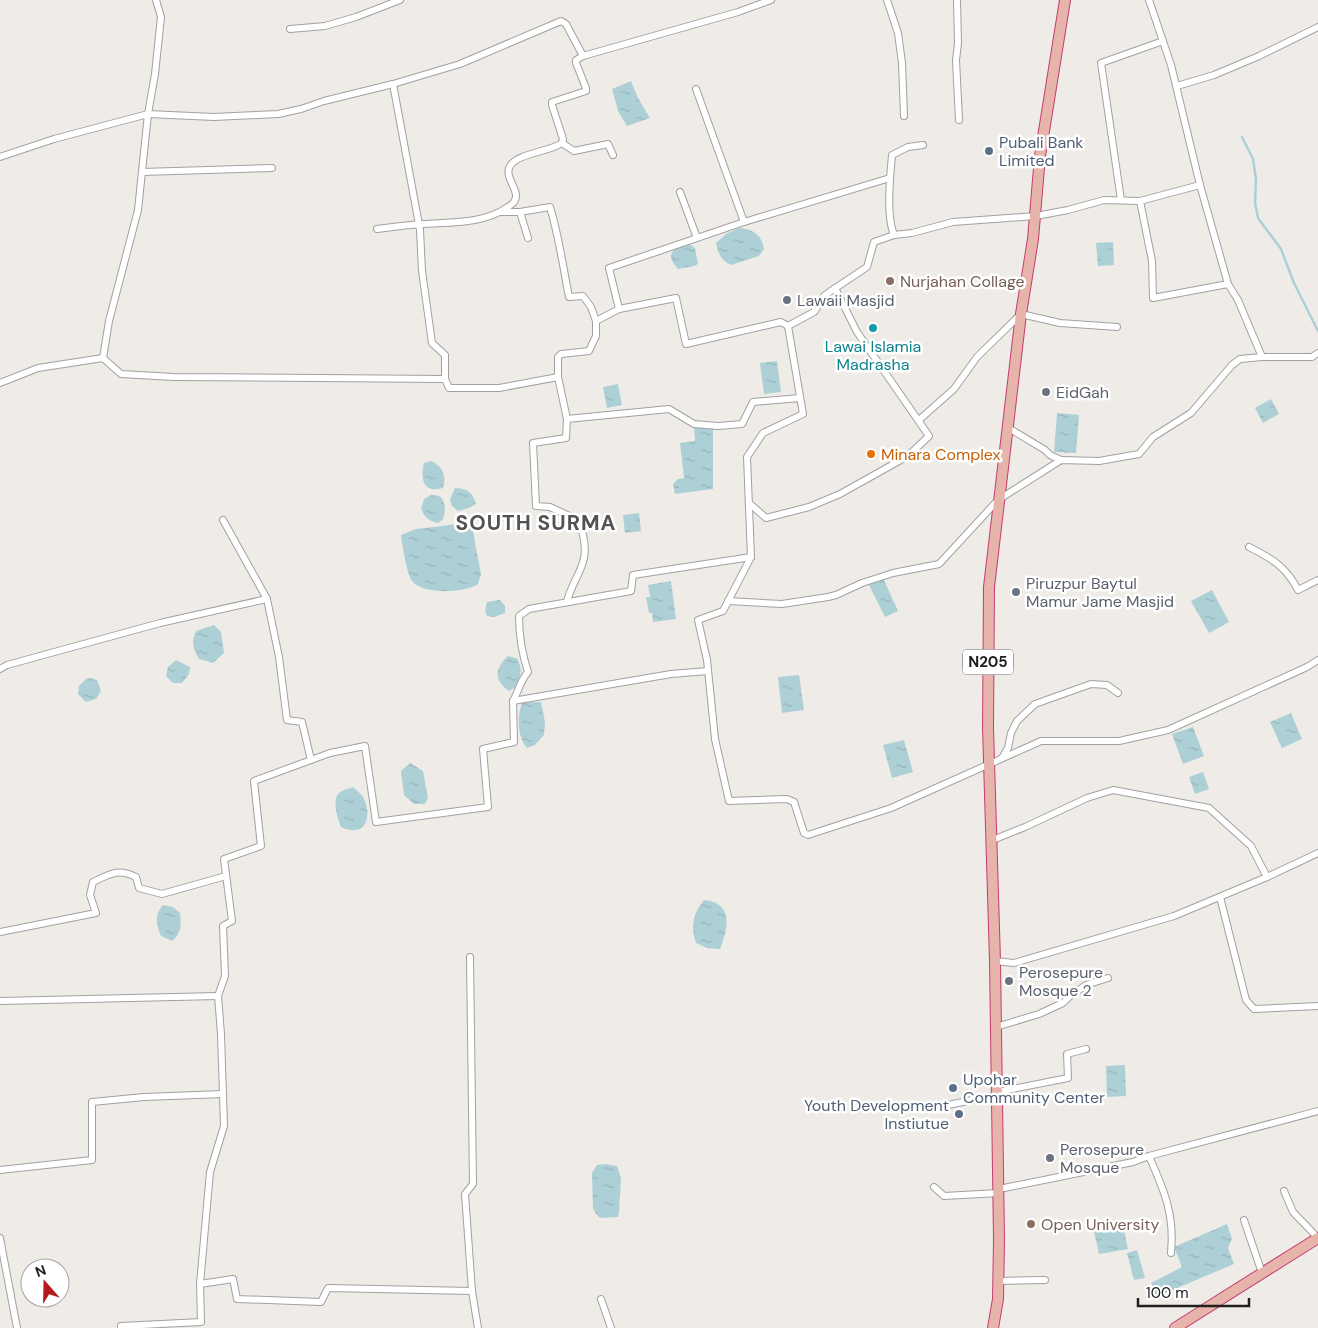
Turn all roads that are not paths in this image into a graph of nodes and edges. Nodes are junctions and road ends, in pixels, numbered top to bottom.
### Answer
1 (156, 0) edge
2 (400, 0) edge
3 (771, 0) edge
4 (887, 0) edge
5 (957, 0) edge
6 (1065, 0) edge
7 (1149, 0) edge
8 (1318, 27) edge
9 (290, 28) dead end
10 (1163, 41) junction
11 (583, 56) junction
12 (393, 84) junction
13 (1177, 86) junction
14 (696, 89) dead end
15 (148, 114) junction
16 (904, 116) dead end
17 (959, 120) dead end
18 (562, 143) junction
19 (923, 144) dead end
20 (613, 155) dead end
21 (0, 157) edge
22 (272, 168) dead end
23 (142, 172) junction
24 (890, 178) junction
25 (1200, 185) junction
26 (680, 192) dead end
27 (1121, 200) junction
28 (1140, 201) junction
29 (500, 212) junction
30 (520, 212) junction
31 (1036, 216) junction
32 (744, 222) junction
33 (418, 224) junction
34 (377, 229) dead end
35 (894, 235) junction
36 (528, 238) dead end
37 (698, 238) junction
38 (1228, 284) junction
39 (835, 288) junction
40 (619, 309) junction
41 (1021, 314) junction
42 (596, 322) junction
43 (788, 326) junction
44 (1117, 326) dead end
45 (1318, 353) edge
46 (1262, 357) junction
47 (104, 358) junction
48 (558, 377) junction
49 (445, 379) junction
50 (0, 383) edge
51 (800, 398) junction
52 (567, 419) junction
53 (919, 420) junction
54 (1007, 427) junction
55 (1061, 460) junction
56 (998, 500) junction
57 (748, 503) junction
58 (223, 520) dead end
59 (1249, 547) dead end
60 (751, 557) junction
61 (1318, 580) edge
62 (266, 599) junction
63 (728, 601) junction
64 (567, 602) junction
65 (1318, 660) edge
66 (0, 669) edge
67 (708, 671) junction
68 (1118, 693) dead end
69 (513, 700) junction
70 (1002, 758) junction
71 (311, 760) junction
72 (989, 764) junction
73 (990, 841) junction
74 (1318, 853) edge
75 (226, 876) junction
76 (1268, 877) junction
77 (1220, 897) junction
78 (0, 932) edge
79 (470, 957) dead end
80 (995, 961) junction
81 (1108, 978) dead end
82 (218, 996) junction
83 (0, 1001) edge
84 (1318, 1006) edge
85 (996, 1027) junction
86 (1086, 1049) dead end
87 (223, 1094) junction
88 (997, 1094) junction
89 (938, 1107) dead end
90 (1318, 1111) edge
91 (1149, 1156) junction
92 (0, 1170) edge
93 (934, 1187) dead end
94 (999, 1191) junction
95 (1284, 1191) dead end
96 (1244, 1220) dead end
97 (0, 1238) edge
98 (1318, 1238) edge
99 (1171, 1253) dead end
100 (1262, 1273) junction
101 (1045, 1280) dead end
102 (998, 1281) junction
103 (200, 1284) junction
104 (472, 1291) junction
105 (601, 1299) dead end
106 (17, 1328) edge
107 (121, 1328) edge
108 (478, 1328) edge
109 (611, 1328) edge
110 (993, 1328) edge
111 (1175, 1328) edge

1 - 15 street
2 - 9 street
3 - 11 street
4 - 16 street
5 - 17 street
6 - 31 highway, N205
7 - 10 street
8 - 13 street
10 - 13 street
10 - 27 street
11 - 12 street
11 - 18 street
12 - 15 street
12 - 33 street
13 - 25 street
14 - 32 street
15 - 21 street
15 - 23 street
18 - 20 street
18 - 29 street
19 - 24 street
22 - 23 street
23 - 47 street
24 - 32 street
24 - 35 street
25 - 28 street
25 - 38 street
26 - 37 street
27 - 28 street
27 - 31 street
28 - 38 street
29 - 30 street
29 - 33 street
30 - 36 street
30 - 42 street
31 - 35 street
31 - 41 highway, N205
32 - 37 street
33 - 34 street
33 - 49 street
35 - 39 street
37 - 40 street
38 - 46 street
39 - 43 street
39 - 53 street
40 - 42 street
40 - 43 street
41 - 44 street
41 - 53 street
41 - 54 highway, N205
42 - 48 street
43 - 51 street
45 - 46 street
46 - 55 street
47 - 49 street
47 - 50 street
48 - 49 street
48 - 52 street
51 - 52 street
51 - 57 street
52 - 64 street
53 - 57 street
54 - 55 street
54 - 56 highway, N205
55 - 56 street
56 - 63 street
56 - 72 highway, N205
57 - 60 street
58 - 62 street
59 - 61 street
60 - 63 street
60 - 64 street
62 - 66 street
62 - 71 street
63 - 67 street
64 - 69 street
65 - 70 street
67 - 69 street
67 - 72 street
68 - 70 street
69 - 71 street
70 - 72 street
71 - 75 street
72 - 73 highway, N205
73 - 76 street
73 - 80 highway, N205
74 - 76 street
75 - 78 street
75 - 82 street
76 - 77 street
77 - 80 street
77 - 84 street
79 - 104 street
80 - 85 highway, N205
81 - 85 street
82 - 83 street
82 - 87 street
85 - 88 highway, N205
86 - 88 street
87 - 92 street
87 - 103 street
88 - 89 street
88 - 94 highway, N205
90 - 91 street
91 - 94 street
91 - 99 street
93 - 94 street
94 - 102 highway, N205
95 - 98 street
96 - 100 street
97 - 106 street
98 - 100 highway
100 - 111 highway
101 - 102 street
102 - 110 highway, N205
103 - 104 street
103 - 107 street
104 - 108 street
105 - 109 street

